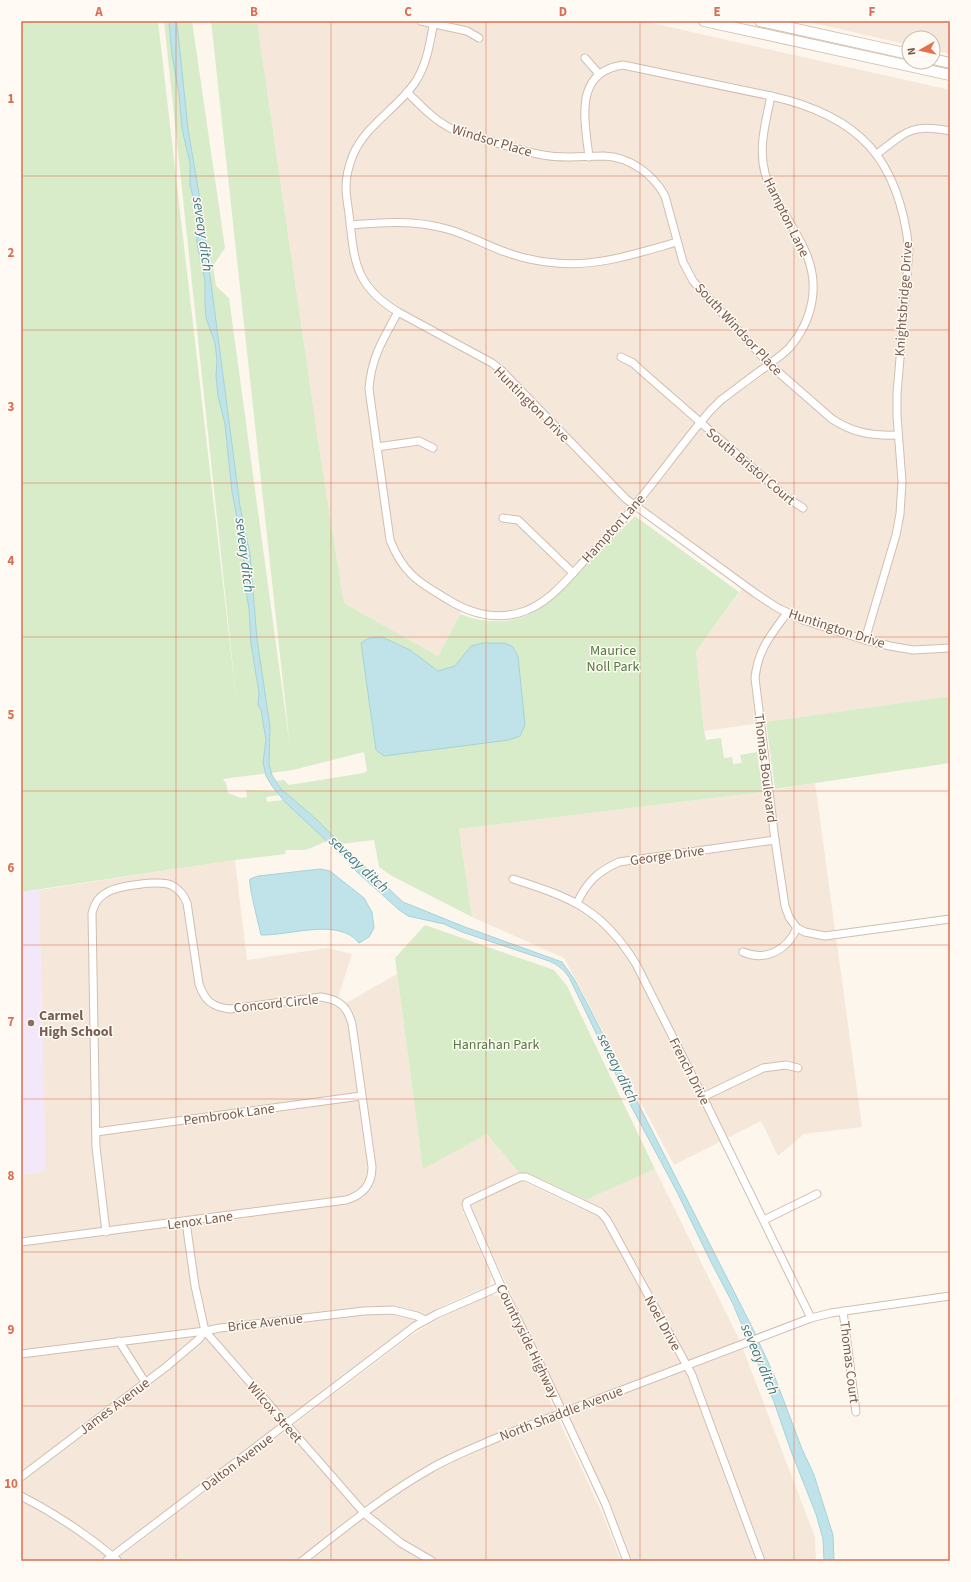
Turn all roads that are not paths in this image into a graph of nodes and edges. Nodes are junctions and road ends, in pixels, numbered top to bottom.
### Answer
1 (420, 21) edge
2 (704, 21) edge
3 (760, 21) edge
4 (434, 22) edge
5 (479, 38) dead end
6 (901, 52) edge
7 (585, 58) dead end
8 (599, 74) junction
9 (950, 75) edge
10 (407, 92) junction
11 (771, 96) junction
12 (950, 132) edge
13 (877, 154) junction
14 (589, 157) junction
15 (350, 225) junction
16 (677, 242) junction
17 (398, 312) junction
18 (621, 357) dead end
19 (769, 364) junction
20 (700, 422) junction
21 (898, 435) junction
22 (377, 447) junction
23 (433, 448) dead end
24 (635, 506) junction
25 (803, 508) dead end
26 (503, 518) dead end
27 (573, 573) junction
28 (787, 613) junction
29 (865, 640) junction
30 (950, 648) edge
31 (775, 840) junction
32 (513, 879) dead end
33 (577, 903) junction
34 (950, 919) edge
35 (797, 928) junction
36 (743, 952) dead end
37 (798, 1068) dead end
38 (361, 1096) junction
39 (703, 1097) junction
40 (96, 1132) junction
41 (371, 1179) joint
42 (817, 1194) dead end
43 (482, 1195) joint
44 (764, 1220) junction
45 (186, 1222) junction
46 (106, 1232) junction
47 (21, 1242) edge
48 (501, 1286) junction
49 (950, 1296) edge
50 (843, 1311) junction
51 (811, 1318) junction
52 (425, 1320) junction
53 (205, 1331) junction
54 (118, 1341) junction
55 (21, 1354) edge
56 (686, 1365) junction
57 (145, 1382) junction
58 (562, 1412) junction
59 (856, 1412) dead end
60 (287, 1424) junction
61 (21, 1477) edge
62 (21, 1496) edge
63 (365, 1514) junction
64 (115, 1559) edge
65 (106, 1561) edge
66 (302, 1561) edge
67 (432, 1561) edge
68 (627, 1561) edge
69 (761, 1561) edge

1 - 4 street
2 - 9 main road
3 - 6 main road
4 - 5 street
4 - 10 street, Huntington Drive
7 - 8 street
8 - 11 street, Knightsbridge Drive
8 - 14 street
10 - 14 street, Windsor Place
10 - 15 street, Huntington Drive
11 - 13 street, Knightsbridge Drive
11 - 19 street, Hampton Lane
12 - 13 street
13 - 21 street, Knightsbridge Drive
14 - 16 street, South Windsor Place
15 - 16 street
15 - 17 street, Huntington Drive
16 - 19 street, South Windsor Place
17 - 22 street, Hampton Lane
17 - 24 street, Huntington Drive
18 - 20 street, South Bristol Court
19 - 20 street, Hampton Lane
19 - 21 street, South Windsor Place
20 - 24 street, Hampton Lane
20 - 25 street, South Bristol Court
21 - 29 street, Knightsbridge Drive
22 - 23 street
22 - 27 street, Hampton Lane
24 - 27 street, Hampton Lane
24 - 28 street, Huntington Drive
26 - 27 street
28 - 29 street, Huntington Drive
28 - 31 street, Thomas Boulevard
29 - 30 street, Huntington Drive
31 - 33 street, George Drive
31 - 35 street, Thomas Boulevard
32 - 33 street, French Drive
33 - 39 street, French Drive
34 - 35 street
35 - 36 street
37 - 39 street
38 - 40 street, Pembrook Lane
38 - 40 street, Concord Circle
38 - 41 street, Concord Circle
39 - 44 street, French Drive
40 - 46 street, Concord Circle
41 - 45 street, Lenox Lane
42 - 44 street
43 - 48 street, Countryside Highway
43 - 56 street, Noel Drive
44 - 51 street, French Drive
45 - 46 street, Lenox Lane
45 - 53 street, Wilcox Street
46 - 47 street, Lenox Lane
48 - 52 street
48 - 58 street, Countryside Highway
49 - 50 street, North Shaddle Avenue
50 - 51 street, North Shaddle Avenue
50 - 59 street, Thomas Court
51 - 56 street, North Shaddle Avenue
52 - 53 street, Brice Avenue
52 - 60 street, Dalton Avenue
53 - 54 street, Brice Avenue
53 - 57 street, James Avenue
53 - 60 street, Wilcox Street
54 - 55 street, Brice Avenue
54 - 57 street
56 - 58 street, North Shaddle Avenue
56 - 69 street, Noel Drive
57 - 61 street, James Avenue
58 - 63 street, North Shaddle Avenue
58 - 68 street, Countryside Highway
60 - 63 street, Wilcox Street
60 - 64 street, Dalton Avenue
62 - 64 street
63 - 66 street, North Shaddle Avenue
63 - 67 street, Wilcox Street
64 - 65 street, Dalton Avenue

